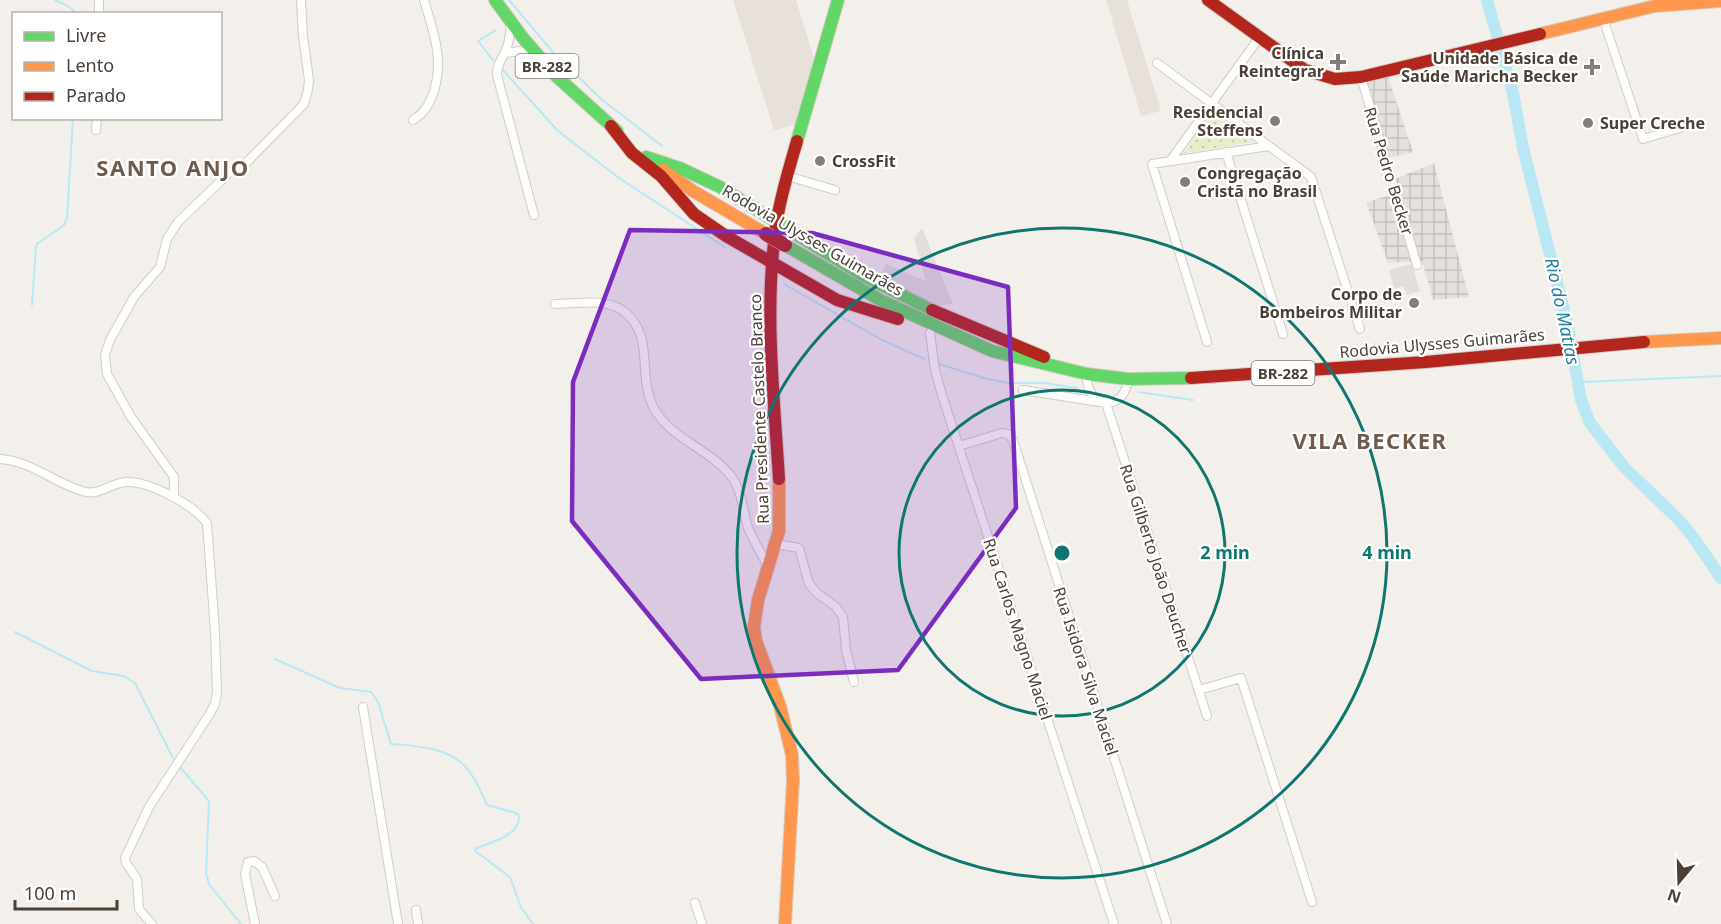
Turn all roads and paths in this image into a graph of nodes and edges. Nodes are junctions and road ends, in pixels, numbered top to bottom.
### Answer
1 (301, 0) edge
2 (424, 0) edge
3 (495, 0) edge
4 (838, 0) edge
5 (1208, 0) edge
6 (1721, 1) edge
7 (1603, 18) junction
8 (511, 22) junction
9 (1259, 38) junction
10 (505, 53) junction
11 (537, 56) junction
12 (1157, 63) dead end
13 (1361, 77) junction
14 (1211, 104) junction
15 (97, 120) edge
16 (413, 120) dead end
17 (611, 126) junction
18 (1680, 128) dead end
19 (96, 130) dead end
20 (1269, 146) junction
21 (1226, 152) junction
22 (646, 157) junction
23 (1170, 161) junction
24 (788, 176) junction
25 (835, 190) dead end
26 (534, 215) dead end
27 (776, 222) junction
28 (773, 263) junction
29 (1417, 265) dead end
30 (555, 304) dead end
31 (1360, 329) dead end
32 (930, 333) junction
33 (1283, 334) dead end
34 (1721, 338) edge
35 (1207, 342) dead end
36 (992, 351) junction
37 (1083, 373) junction
38 (1128, 379) junction
39 (1023, 390) dead end
40 (1106, 403) junction
41 (958, 446) junction
42 (0, 459) edge
43 (174, 496) junction
44 (776, 544) junction
45 (770, 568) junction
46 (854, 682) dead end
47 (1199, 690) junction
48 (363, 707) dead end
49 (1207, 716) dead end
50 (275, 896) dead end
51 (695, 903) dead end
52 (1312, 903) dead end
53 (416, 910) dead end
54 (152, 924) edge
55 (255, 924) edge
56 (398, 924) edge
57 (418, 924) edge
58 (702, 924) edge
59 (785, 924) edge
60 (1114, 924) edge
61 (1167, 924) edge

1 - 43 street
2 - 16 street
3 - 8 main road, Rodovia Ulysses Guimarães / BR-282
4 - 24 main road, Rua Presidente Castelo Branco
5 - 9 main road
6 - 7 main road
7 - 13 main road
7 - 18 street
8 - 10 street
8 - 11 main road, Rodovia Ulysses Guimarães / BR-282
9 - 13 main road
9 - 14 street
10 - 11 street
10 - 26 street
11 - 17 main road, Rodovia Ulysses Guimarães / BR-282
12 - 14 street
13 - 29 street, Rua Pedro Becker
14 - 20 street
14 - 23 street
15 - 19 street
17 - 22 main road, Rodovia Ulysses Guimarães / BR-282
17 - 28 main road
20 - 21 street
20 - 31 street
21 - 23 street
21 - 33 street
22 - 27 main road
22 - 36 main road, Rodovia Ulysses Guimarães / BR-282, bridge
23 - 35 street
24 - 25 street
24 - 27 main road, Rua Presidente Castelo Branco
27 - 28 main road, Rua Presidente Castelo Branco
27 - 37 main road
28 - 32 main road
28 - 44 main road, Rua Presidente Castelo Branco
30 - 45 street
32 - 36 main road
32 - 41 street, Rua Carlos Magno Maciel
34 - 38 main road, Rodovia Ulysses Guimarães / BR-282
36 - 37 main road, Rodovia Ulysses Guimarães / BR-282
37 - 38 main road, Rodovia Ulysses Guimarães / BR-282
37 - 40 street
38 - 40 street
39 - 40 street
40 - 47 street, Rua Gilberto João Deucher
41 - 60 street, Rua Carlos Magno Maciel
41 - 61 street, Rua Isidora Silva Maciel
42 - 43 street
43 - 54 street
44 - 45 main road, Rua Presidente Castelo Branco
44 - 46 street
45 - 59 main road, Rua Presidente Castelo Branco
47 - 49 street, Rua Gilberto João Deucher
47 - 52 street
48 - 56 street
50 - 55 street
51 - 58 street
53 - 57 street

